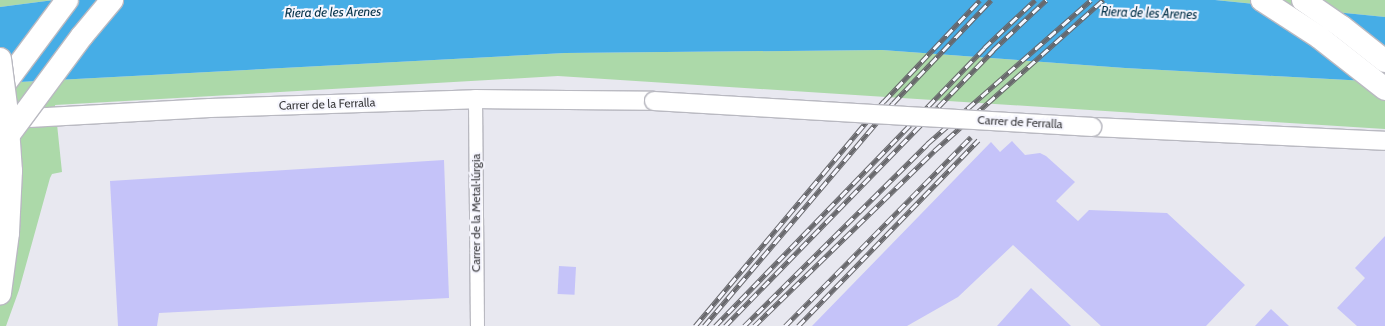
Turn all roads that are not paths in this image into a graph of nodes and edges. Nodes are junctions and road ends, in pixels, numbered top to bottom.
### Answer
1 (68, 0) edge
2 (112, 0) edge
3 (1262, 0) edge
4 (1303, 0) edge
5 (0, 59) edge
6 (1385, 61) edge
7 (1385, 89) edge
8 (0, 90) edge
9 (475, 99) junction
10 (654, 101) joint
11 (0, 120) edge
12 (1385, 141) edge
13 (0, 148) edge
14 (0, 293) edge
15 (477, 326) edge

1 - 8 highway
2 - 13 highway, bridge
3 - 7 highway
4 - 6 highway
5 - 14 highway, bridge
9 - 10 street, Carrer de la Ferralla
9 - 11 street, Carrer de la Ferralla
9 - 15 street, Carrer de la Metal·lúrgia
10 - 12 street, Carrer de Ferralla, bridge

